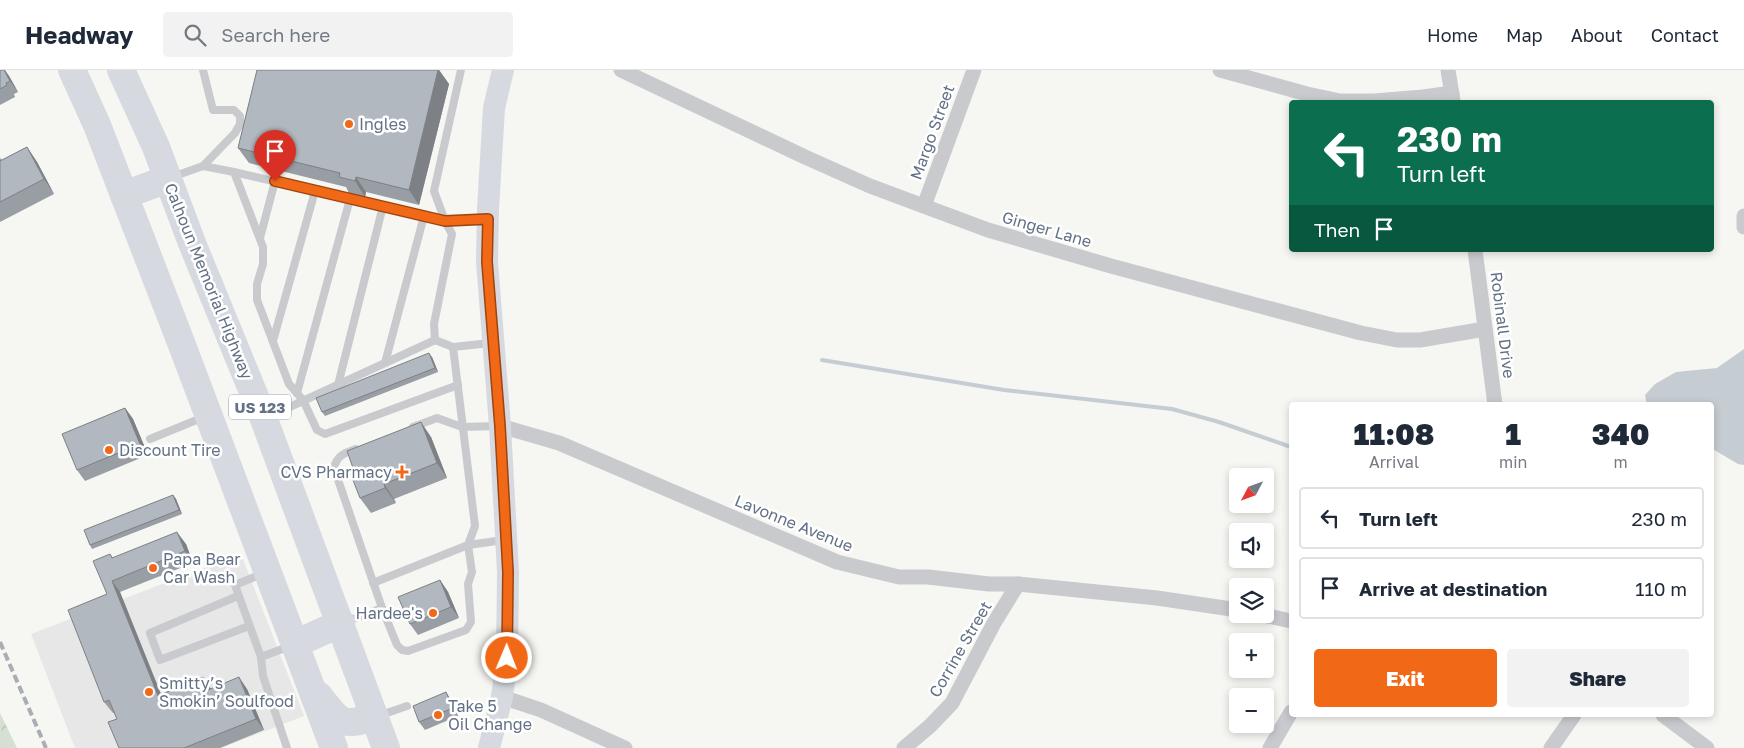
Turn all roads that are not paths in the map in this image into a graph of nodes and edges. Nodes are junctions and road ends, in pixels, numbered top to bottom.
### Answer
1 (72, 70) edge
2 (121, 70) edge
3 (203, 70) edge
4 (461, 70) edge
5 (503, 70) edge
6 (622, 70) edge
7 (974, 70) edge
8 (1220, 70) edge
9 (1448, 70) edge
10 (1453, 98) edge
11 (1335, 100) edge
12 (1386, 100) edge
13 (203, 166) junction
14 (234, 172) junction
15 (168, 179) junction
16 (275, 181) junction
17 (315, 191) junction
18 (124, 195) junction
19 (350, 199) junction
20 (383, 206) junction
21 (924, 206) junction
22 (424, 216) junction
23 (1744, 216) edge
24 (488, 219) junction
25 (445, 221) junction
26 (1744, 228) edge
27 (260, 238) junction
28 (1475, 252) edge
29 (1485, 329) junction
30 (435, 340) junction
31 (273, 341) junction
32 (493, 343) junction
33 (453, 347) junction
34 (385, 363) junction
35 (458, 384) junction
36 (338, 385) junction
37 (297, 392) junction
38 (304, 400) junction
39 (1495, 402) edge
40 (209, 416) junction
41 (264, 418) junction
42 (500, 426) junction
43 (462, 427) junction
44 (402, 431) edge
45 (150, 439) dead end
46 (367, 444) edge
47 (506, 540) junction
48 (468, 545) junction
49 (268, 572) junction
50 (373, 583) junction
51 (1018, 584) junction
52 (238, 596) junction
53 (382, 608) junction
54 (1229, 609) edge
55 (1274, 617) edge
56 (1289, 621) edge
57 (341, 623) junction
58 (249, 626) junction
59 (295, 644) junction
60 (261, 657) junction
61 (309, 683) junction
62 (502, 697) junction
63 (407, 706) dead end
64 (1289, 715) edge
65 (375, 717) junction
66 (1573, 717) edge
67 (1666, 717) edge
68 (287, 748) edge
69 (334, 748) edge
70 (386, 748) edge
71 (489, 748) edge
72 (625, 748) edge
73 (904, 748) edge
74 (1270, 748) edge
75 (1551, 748) edge
76 (1707, 748) edge

1 - 18 highway, US 123
2 - 15 highway, Calhoun Memorial Highway / US 123
3 - 13 lane
4 - 25 lane
5 - 24 street
6 - 21 street, Ginger Lane
7 - 21 street, Margo Street
8 - 11 street
9 - 10 street
10 - 12 street
13 - 14 lane
13 - 15 lane
14 - 16 lane
14 - 27 lane
15 - 18 highway
15 - 41 highway, Calhoun Memorial Highway / US 123
16 - 17 lane
16 - 27 lane
17 - 19 lane
17 - 31 lane
18 - 40 highway, US 123
19 - 20 lane
19 - 37 lane
20 - 22 lane
20 - 36 lane
21 - 29 street, Ginger Lane
22 - 25 lane
22 - 34 lane
23 - 26 street
24 - 25 lane
24 - 32 street
25 - 30 lane
27 - 31 lane
28 - 29 street, Robinall Drive
29 - 39 street, Robinall Drive
30 - 33 lane
30 - 34 lane
31 - 37 lane
32 - 33 lane
32 - 42 street
33 - 35 lane
34 - 36 lane
35 - 38 lane
35 - 43 lane
36 - 38 lane
37 - 38 lane
38 - 41 lane
40 - 45 lane
40 - 49 highway, US 123
41 - 57 highway, Calhoun Memorial Highway / US 123
42 - 43 lane
42 - 47 street
42 - 51 street, Lavonne Avenue
43 - 44 lane
43 - 48 lane
46 - 50 lane
47 - 48 lane
47 - 62 street
48 - 50 lane
48 - 53 lane
49 - 52 lane
49 - 59 highway, US 123
50 - 53 lane
51 - 54 street, Lavonne Avenue
51 - 73 street, Corrine Street
52 - 58 lane
52 - 58 lane
53 - 57 lane
55 - 56 street
57 - 59 highway
57 - 65 highway, Calhoun Memorial Highway / US 123
58 - 60 lane
59 - 60 lane
59 - 61 highway, US 123
60 - 68 lane
61 - 65 highway
61 - 69 highway, US 123
62 - 71 street
62 - 72 street
63 - 65 lane
64 - 74 street
65 - 70 highway, Calhoun Memorial Highway / US 123
66 - 75 street
67 - 76 street

